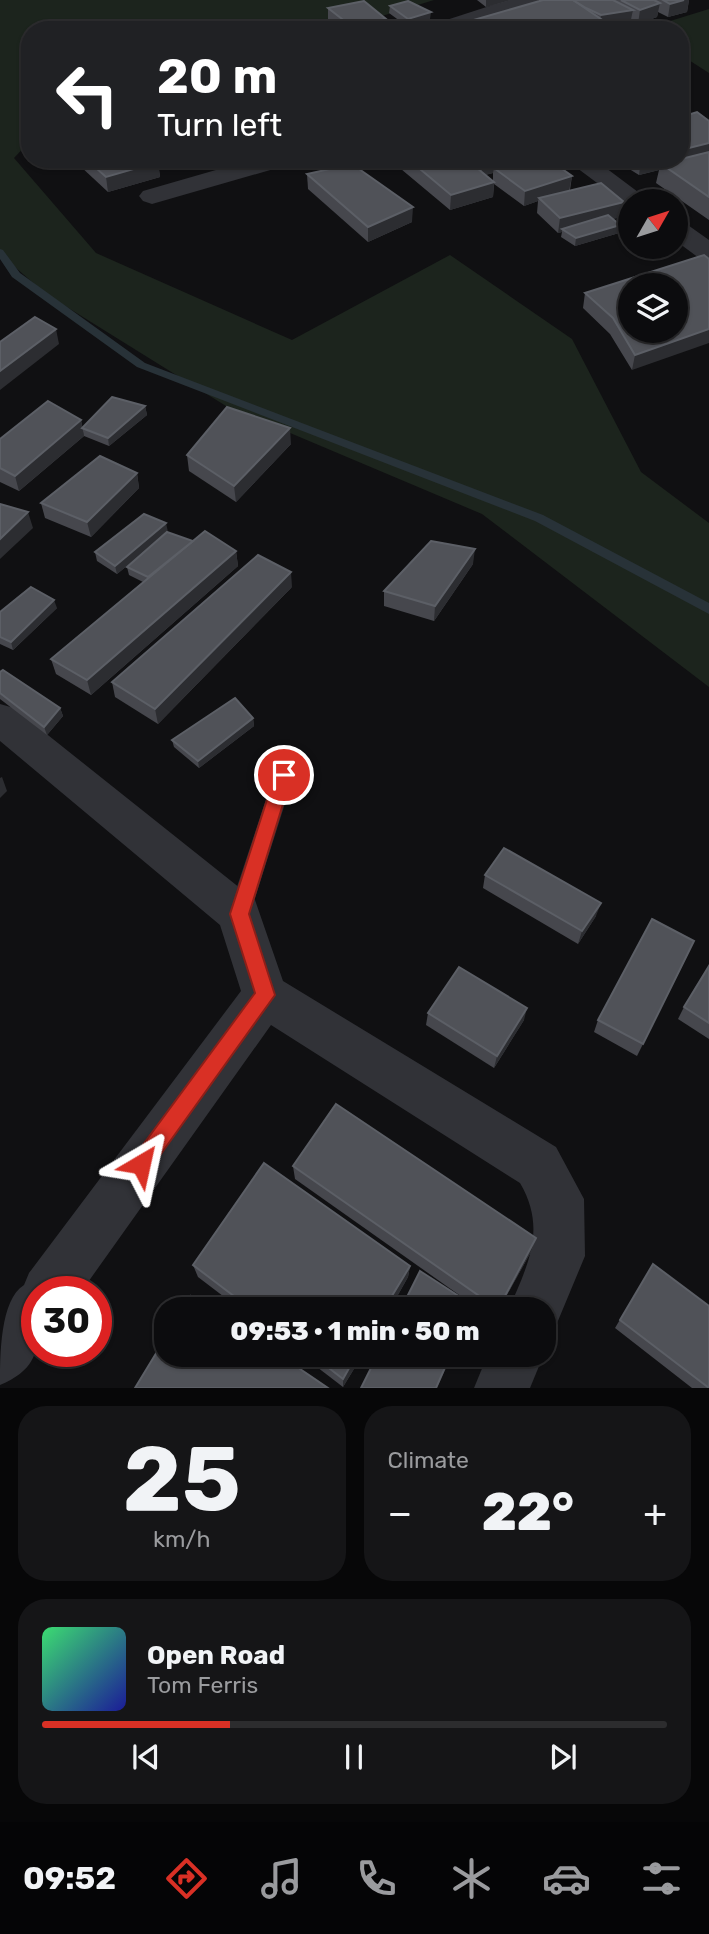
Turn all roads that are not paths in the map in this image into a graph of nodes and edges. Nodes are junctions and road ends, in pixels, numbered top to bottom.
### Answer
1 (529, 0) edge
2 (466, 21) edge
3 (250, 168) edge
4 (590, 168) edge
5 (620, 189) edge
6 (152, 196) dead end
7 (688, 237) edge
8 (709, 252) edge
9 (0, 719) edge
10 (284, 775) dead end
11 (239, 914) junction
12 (265, 995) junction
13 (60, 1276) edge
14 (541, 1297) edge
15 (21, 1329) edge
16 (0, 1357) edge
17 (511, 1367) edge
18 (502, 1388) edge

1 - 2 street
3 - 6 street
4 - 5 street
7 - 8 street
9 - 11 street
10 - 11 lane
11 - 12 street
12 - 13 street
12 - 14 street
15 - 16 street
17 - 18 street

